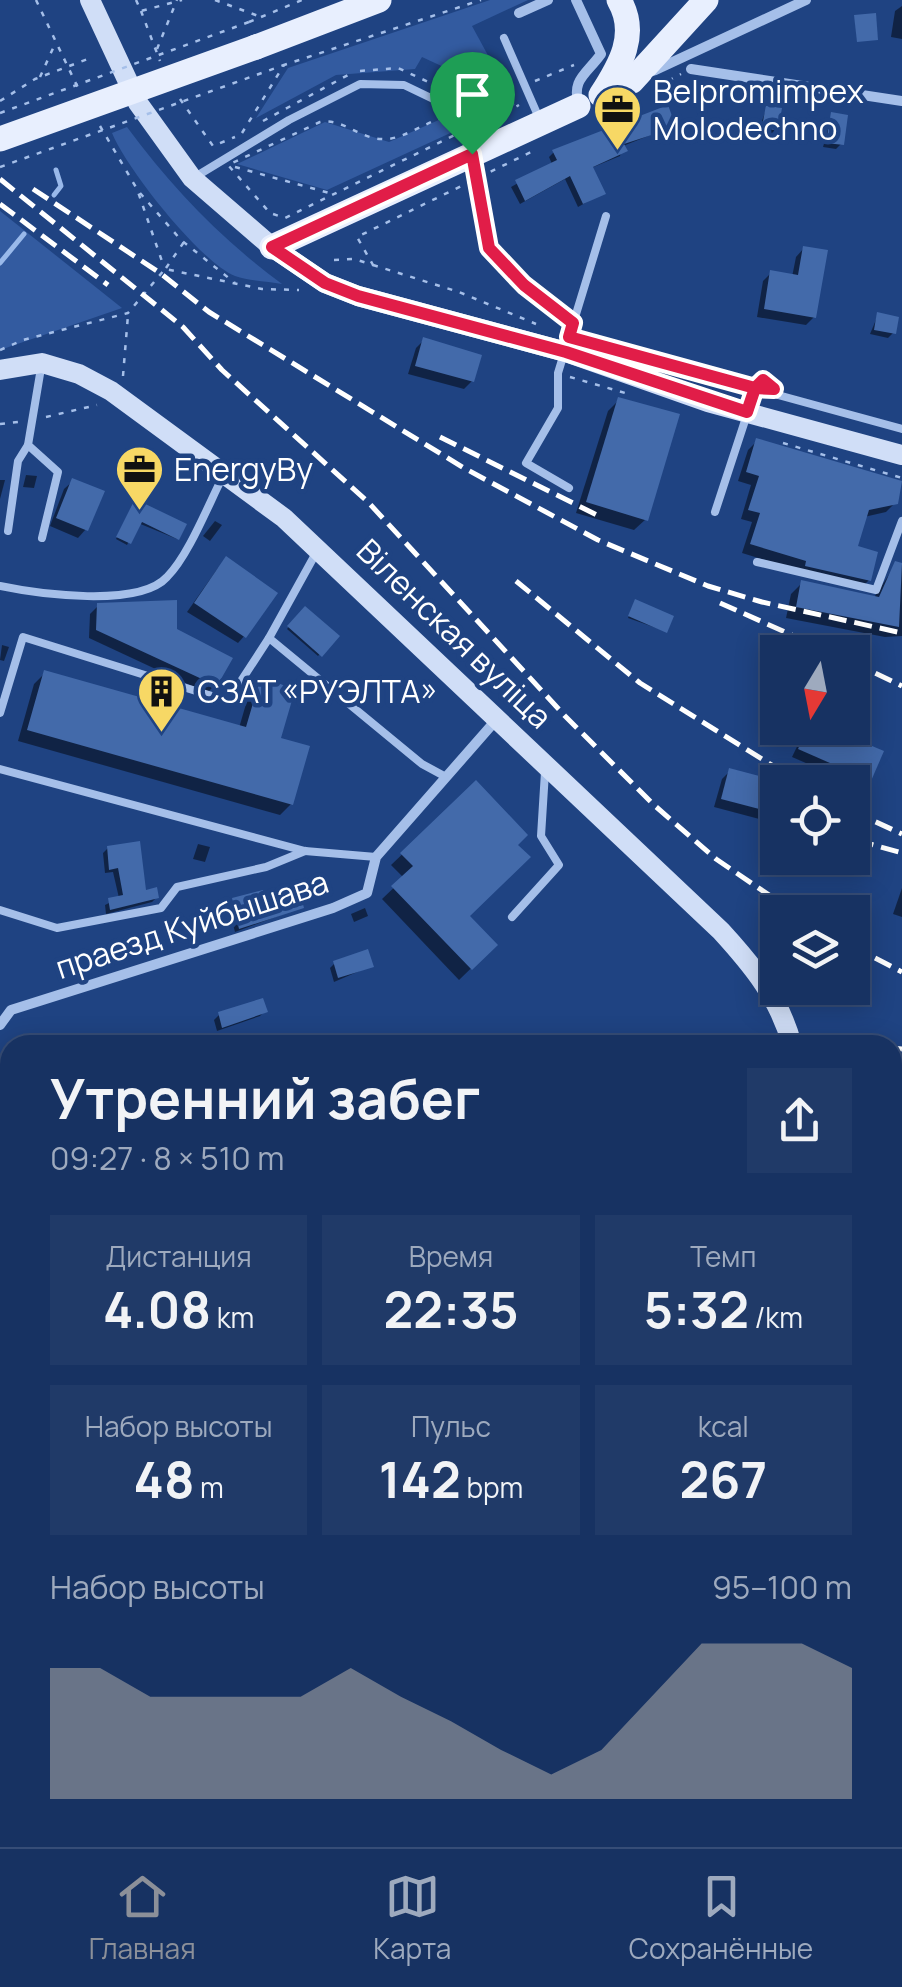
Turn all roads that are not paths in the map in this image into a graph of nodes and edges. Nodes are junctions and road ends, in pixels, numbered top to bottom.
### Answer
1 (90, 0) edge
2 (378, 0) edge
3 (548, 0) edge
4 (576, 0) edge
5 (619, 0) edge
6 (706, 0) edge
7 (806, 0) edge
8 (519, 13) dead end
9 (504, 38) dead end
10 (691, 69) road end
11 (637, 88) junction
12 (590, 101) junction
13 (902, 101) edge
14 (500, 128) junction
15 (542, 134) junction
16 (0, 139) edge
17 (192, 178) junction
18 (606, 216) dead end
19 (272, 247) junction
20 (567, 344) junction
21 (42, 364) junction
22 (0, 370) edge
23 (744, 421) junction
24 (902, 429) edge
25 (28, 445) junction
26 (902, 455) edge
27 (224, 474) junction
28 (569, 488) dead end
29 (714, 512) dead end
30 (902, 522) edge
31 (8, 530) dead end
32 (42, 538) dead end
33 (318, 549) junction
34 (757, 562) dead end
35 (0, 586) edge
36 (270, 638) junction
37 (0, 713) edge
38 (498, 718) junction
39 (546, 768) junction
40 (0, 769) edge
41 (446, 777) junction
42 (305, 851) junction
43 (376, 857) junction
44 (0, 910) edge
45 (512, 917) dead end
46 (0, 1025) edge
47 (789, 1035) edge

1 - 17 main road
2 - 16 main road, bridge
3 - 8 street
4 - 12 street
5 - 12 main road
6 - 11 main road
7 - 11 street
9 - 15 lane
10 - 13 street
11 - 12 street
12 - 15 main road
14 - 15 main road
14 - 17 lane
14 - 19 main road
17 - 19 main road
18 - 20 lane
19 - 20 main road
20 - 23 main road
20 - 28 lane
21 - 22 main road, Віленская вуліца
21 - 25 lane
21 - 27 main road, Віленская вуліца
23 - 24 lane
23 - 26 main road
23 - 29 lane
25 - 31 lane
25 - 32 lane
27 - 33 main road, Віленская вуліца
27 - 35 lane
30 - 34 lane
33 - 36 lane
33 - 38 main road, Віленская вуліца
36 - 37 lane
36 - 41 lane
38 - 39 main road, Віленская вуліца
38 - 41 street, праезд Куйбышава
39 - 45 lane
39 - 47 main road, Віленская вуліца
40 - 42 lane
41 - 43 street, праезд Куйбышава
42 - 43 lane
42 - 44 lane
43 - 46 street, праезд Куйбышава

